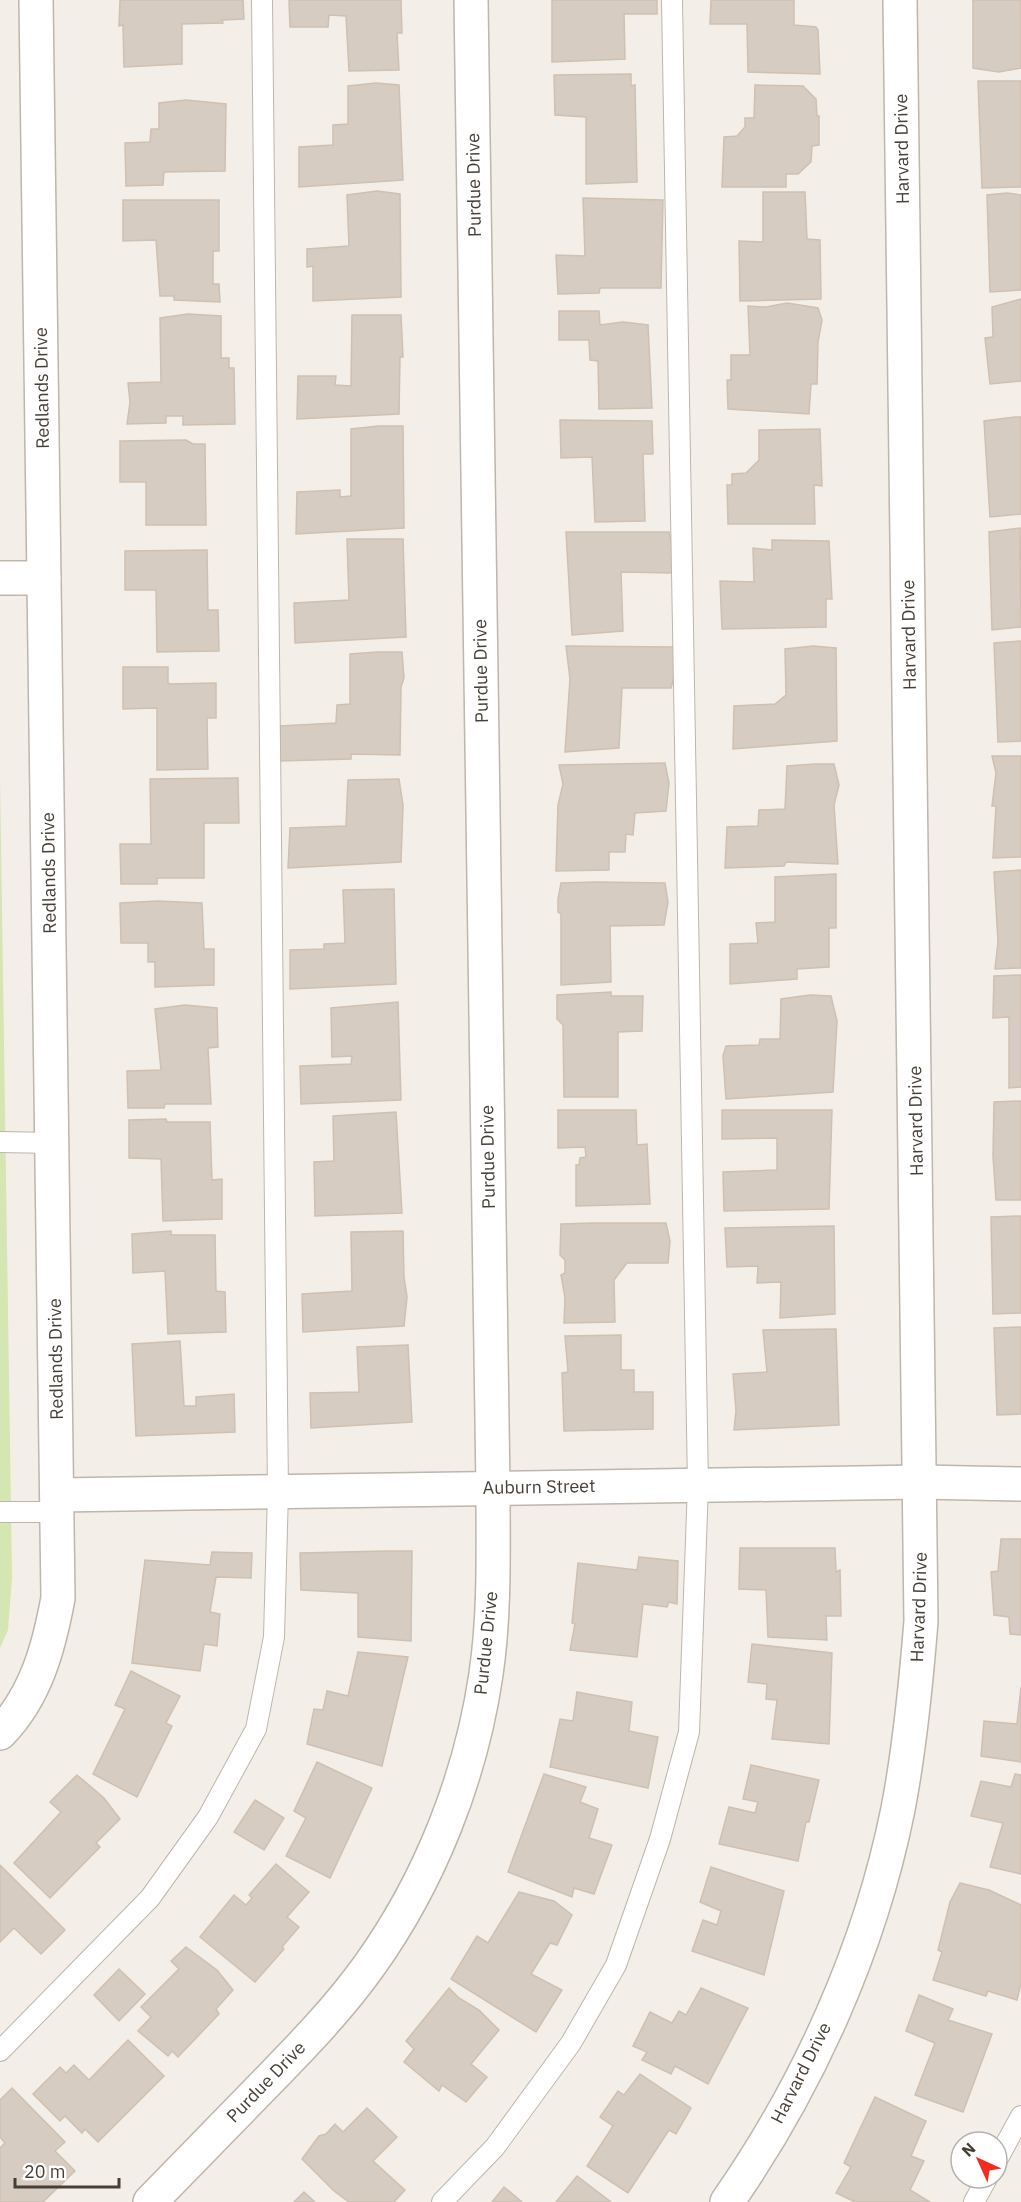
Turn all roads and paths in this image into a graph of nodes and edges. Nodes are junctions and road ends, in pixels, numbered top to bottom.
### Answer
1 (36, 0) edge
2 (261, 0) edge
3 (471, 0) edge
4 (672, 0) edge
5 (900, 0) edge
6 (0, 578) edge
7 (44, 578) junction
8 (0, 1142) edge
9 (52, 1143) junction
10 (921, 1482) junction
11 (1021, 1484) edge
12 (698, 1485) junction
13 (493, 1488) junction
14 (278, 1492) junction
15 (58, 1503) junction
16 (0, 1512) edge
17 (0, 1733) edge
18 (0, 2051) edge
19 (1021, 2116) edge
20 (1009, 2138) edge
21 (150, 2202) edge
22 (442, 2202) edge
23 (727, 2202) edge

1 - 7 street, Redlands Drive
2 - 14 lane
3 - 13 street, Purdue Drive
4 - 12 lane
5 - 10 street, Harvard Drive
6 - 7 street
7 - 9 street, Redlands Drive
8 - 9 lane
9 - 15 street, Redlands Drive
10 - 11 street, Auburn Street
10 - 12 street, Auburn Street
10 - 23 street, Harvard Drive
12 - 13 street, Auburn Street
12 - 22 lane
13 - 14 street, Auburn Street
13 - 21 street, Purdue Drive
14 - 15 street, Auburn Street
14 - 18 lane
15 - 16 lane
15 - 17 street, Redlands Drive
19 - 20 lane

